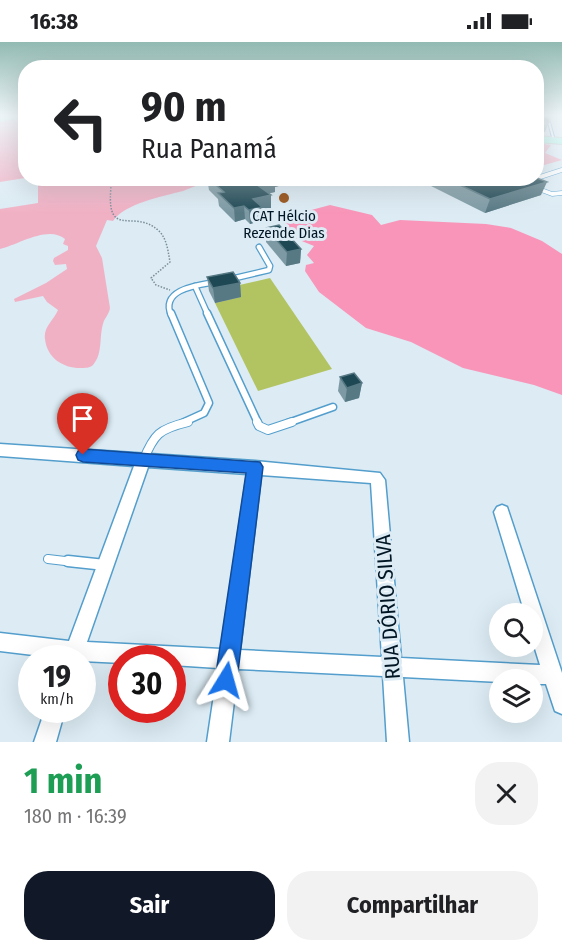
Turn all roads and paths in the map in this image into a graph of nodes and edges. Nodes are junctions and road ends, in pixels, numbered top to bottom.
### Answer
1 (562, 170) edge
2 (544, 176) edge
3 (111, 186) edge
4 (532, 186) edge
5 (562, 194) edge
6 (259, 247) dead end
7 (195, 286) junction
8 (176, 292) junction
9 (333, 407) dead end
10 (0, 450) edge
11 (143, 460) junction
12 (255, 467) junction
13 (502, 512) dead end
14 (48, 559) dead end
15 (106, 565) junction
16 (0, 642) edge
17 (18, 645) edge
18 (77, 645) edge
19 (96, 656) edge
20 (229, 659) junction
21 (392, 665) junction
22 (553, 675) junction
23 (562, 704) edge
24 (51, 723) edge
25 (45, 742) edge
26 (218, 742) edge
27 (398, 742) edge

1 - 2 lane
3 - 8 path
4 - 5 lane
6 - 7 lane
7 - 8 lane
7 - 9 lane
8 - 11 lane
10 - 11 street
11 - 12 street
11 - 15 street
12 - 20 street
12 - 21 street, RUA DÓRIO SILVA
13 - 22 street
14 - 15 lane
15 - 18 street
16 - 17 street
19 - 20 street
20 - 21 street
20 - 26 street
21 - 22 street
21 - 27 street, RUA DÓRIO SILVA
22 - 23 street
24 - 25 street

